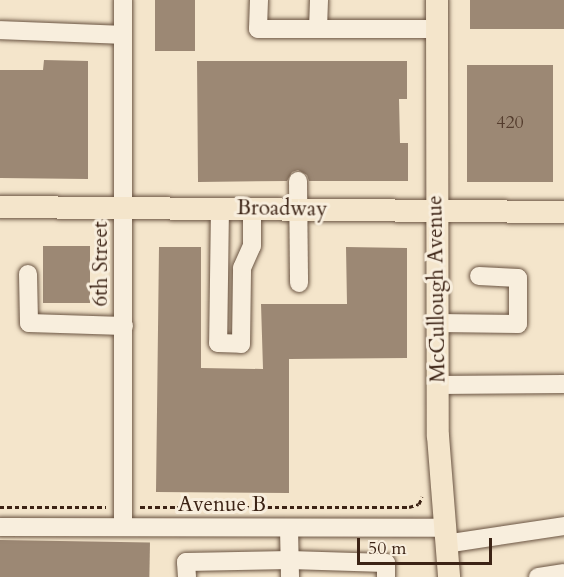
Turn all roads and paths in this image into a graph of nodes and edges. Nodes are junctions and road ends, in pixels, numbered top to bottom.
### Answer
1 (123, 0) edge
2 (259, 0) edge
3 (319, 0) edge
4 (437, 0) edge
5 (318, 28) junction
6 (437, 29) junction
7 (0, 30) edge
8 (123, 35) junction
9 (298, 181) dead end
10 (0, 207) edge
11 (123, 208) junction
12 (220, 208) junction
13 (252, 208) junction
14 (297, 208) junction
15 (564, 212) edge
16 (436, 213) junction
17 (28, 274) dead end
18 (479, 276) dead end
19 (299, 283) dead end
20 (438, 323) junction
21 (124, 326) junction
22 (564, 384) edge
23 (438, 385) junction
24 (422, 485) dead end
25 (0, 507) edge
26 (123, 507) junction
27 (564, 526) edge
28 (0, 527) edge
29 (123, 527) junction
30 (289, 528) junction
31 (444, 536) junction
32 (290, 569) edge
33 (564, 573) edge
34 (187, 577) edge
35 (387, 577) edge
36 (449, 577) edge
37 (538, 577) edge

1 - 8 street, 6th Street
2 - 5 street
3 - 5 street
4 - 6 main road, McCullough Avenue
5 - 6 street
6 - 16 main road, McCullough Avenue
7 - 8 street
8 - 11 street, 6th Street
9 - 14 street
10 - 11 main road, Broadway
11 - 12 main road, Broadway
11 - 21 street, 6th Street
12 - 13 main road, Broadway
12 - 13 street
13 - 14 main road, Broadway
14 - 16 main road, Broadway
14 - 19 street
15 - 16 main road, Broadway
16 - 20 main road, McCullough Avenue
17 - 21 street
18 - 20 street
20 - 23 main road, McCullough Avenue
21 - 26 street, 6th Street
22 - 23 street
23 - 31 main road, McCullough Avenue
24 - 26 path
25 - 26 path
26 - 29 street, 6th Street
27 - 31 street, Avenue B
28 - 29 street, Avenue B
29 - 30 street, Avenue B
30 - 31 street, Avenue B
30 - 32 street
31 - 36 main road, McCullough Avenue
32 - 34 street
32 - 35 street
33 - 37 street

